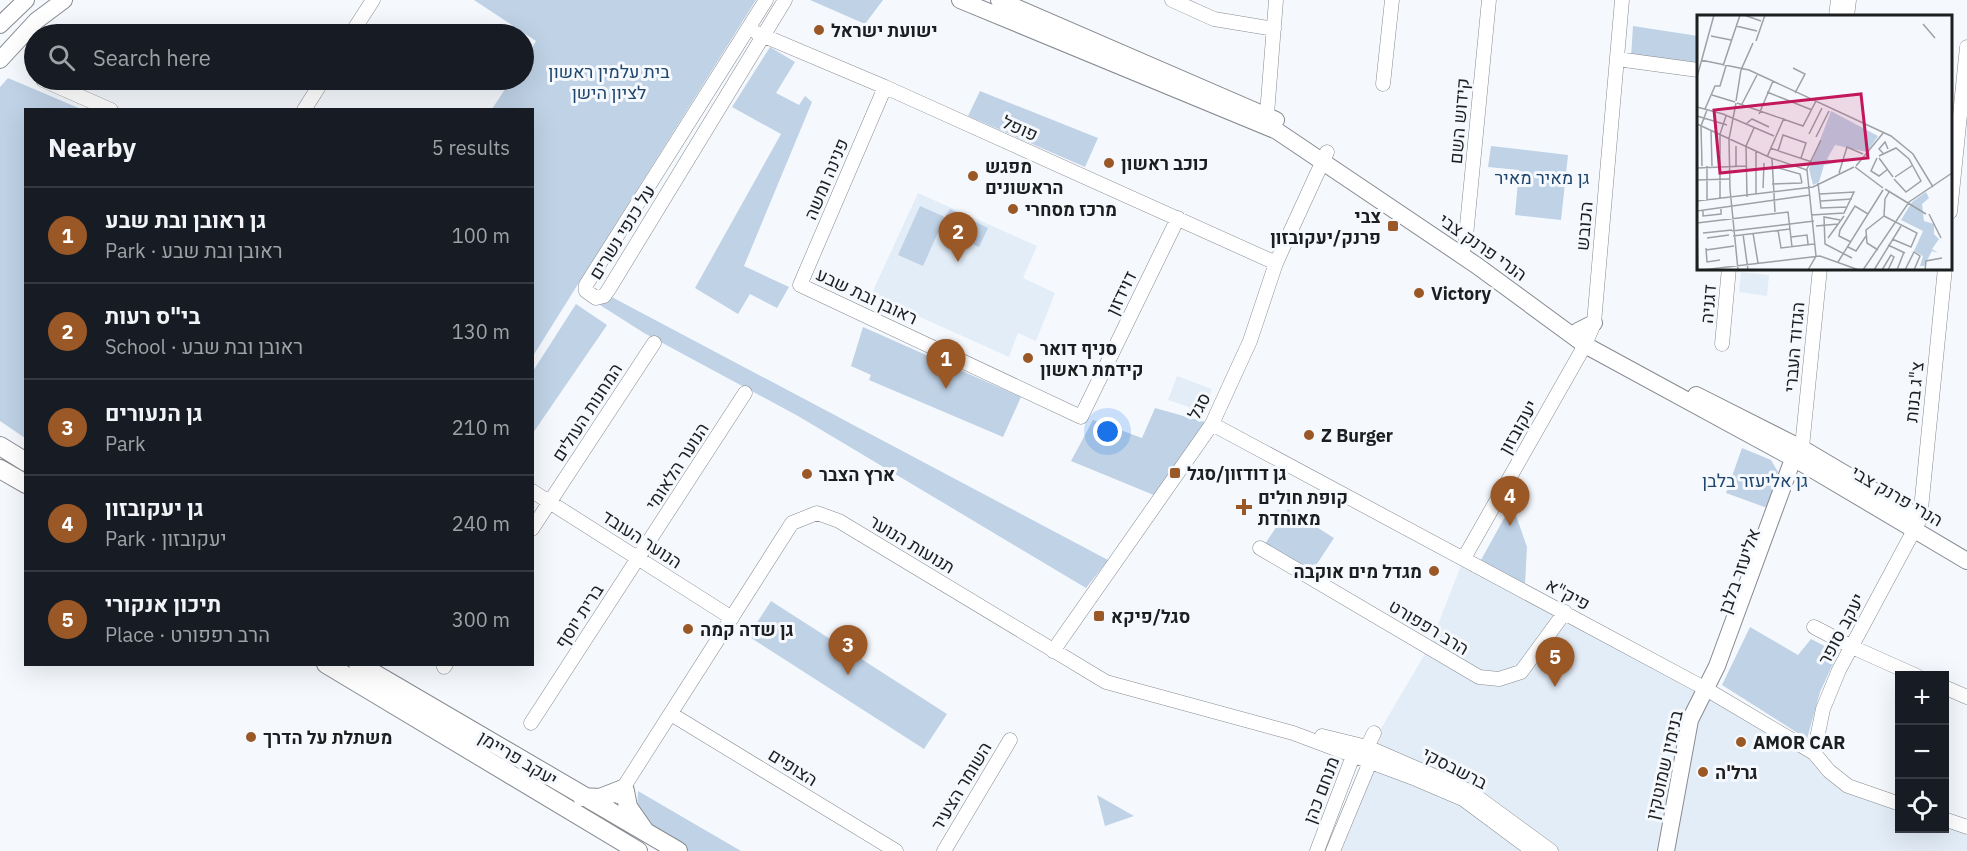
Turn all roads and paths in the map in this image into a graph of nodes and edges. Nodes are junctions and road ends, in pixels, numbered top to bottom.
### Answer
1 (26, 0) edge
2 (64, 0) edge
3 (373, 0) edge
4 (766, 0) edge
5 (785, 0) edge
6 (960, 0) edge
7 (999, 0) edge
8 (1172, 0) edge
9 (1276, 0) edge
10 (1392, 0) edge
11 (1489, 0) edge
12 (1622, 0) edge
13 (1838, 0) edge
14 (1849, 0) edge
15 (1836, 15) edge
16 (1847, 15) edge
17 (33, 24) edge
18 (357, 24) edge
19 (0, 25) edge
20 (748, 29) junction
21 (1274, 29) junction
22 (24, 34) edge
23 (763, 35) junction
24 (1967, 47) edge
25 (1617, 59) junction
26 (0, 60) edge
27 (1697, 70) edge
28 (1383, 84) dead end
29 (885, 87) junction
30 (66, 90) edge
31 (317, 90) edge
32 (1960, 98) edge
33 (106, 108) edge
34 (305, 108) edge
35 (1267, 114) junction
36 (1324, 157) junction
37 (1952, 189) edge
38 (1178, 219) junction
39 (1465, 246) junction
40 (1276, 263) junction
41 (1729, 270) edge
42 (1820, 270) edge
43 (1945, 270) edge
44 (800, 285) joint
45 (1587, 334) junction
46 (654, 343) dead end
47 (1722, 344) dead end
48 (745, 393) dead end
49 (1081, 417) joint
50 (1212, 424) junction
51 (0, 446) edge
52 (1798, 454) junction
53 (24, 461) edge
54 (0, 469) edge
55 (24, 483) edge
56 (534, 491) edge
57 (550, 501) junction
58 (1917, 523) junction
59 (534, 526) edge
60 (1260, 548) dead end
61 (1967, 549) edge
62 (638, 558) junction
63 (1464, 558) junction
64 (1967, 561) edge
65 (1565, 612) junction
66 (732, 618) junction
67 (1814, 627) dead end
68 (1852, 647) junction
69 (1053, 651) junction
70 (329, 666) edge
71 (361, 666) edge
72 (1908, 671) edge
73 (1949, 689) edge
74 (1708, 690) junction
75 (1967, 697) edge
76 (671, 714) junction
77 (531, 723) dead end
78 (1293, 733) junction
79 (1374, 733) dead end
80 (1010, 740) dead end
81 (1367, 747) junction
82 (1814, 753) junction
83 (1353, 756) junction
84 (1370, 762) junction
85 (625, 787) junction
86 (582, 797) junction
87 (1895, 803) edge
88 (609, 813) junction
89 (1949, 821) edge
90 (1967, 827) edge
91 (598, 828) junction
92 (647, 834) junction
93 (638, 851) edge
94 (678, 851) edge
95 (896, 851) edge
96 (944, 851) edge
97 (1317, 851) edge
98 (1334, 851) edge
99 (1533, 851) edge
100 (1551, 851) edge
101 (1666, 851) edge
102 (1672, 851) edge

1 - 19 street
2 - 17 street
3 - 18 street
4 - 20 street, על כנפי נשרים
5 - 23 street, על כנפי נשרים
6 - 36 street, הנרי פרנק צבי
7 - 35 street, הנרי פרנק צבי
8 - 21 street
9 - 21 street
10 - 28 street
11 - 39 street, קידוש השם
12 - 25 street, הכובש
13 - 15 street
14 - 16 street
20 - 23 street, פופל
20 - 23 street, על כנפי נשרים
21 - 35 street
22 - 26 street
23 - 29 street, פופל
24 - 32 street
25 - 27 street
25 - 45 street, הכובש
29 - 38 street, פופל
29 - 44 street, פנינה ומשה
30 - 33 street
31 - 34 street
32 - 37 street
35 - 36 street, הנרי פרנק צבי
36 - 39 street, הנרי פרנק צבי
36 - 40 street, סגל
36 - 45 street, הנרי פרנק צבי
38 - 40 street, פופל
38 - 49 street, דוידזון
39 - 45 street, הנרי פרנק צבי
40 - 50 street, סגל
41 - 47 street, דגניה
42 - 52 street, הגדוד העברי
43 - 58 street, צ"ג בנות
44 - 49 street, ראובן ובת שבע
45 - 52 street, הנרי פרנק צבי
45 - 63 street, יעקובזון
46 - 57 street, המחנות העולים
48 - 62 street, הנוער הלאומי
50 - 63 street, פיק"א
50 - 69 street, סגל
51 - 53 main road
52 - 58 street, הנרי פרנק צבי
52 - 74 street, אליעזר בלבן
54 - 55 main road
56 - 57 street, הנוער העובד
57 - 59 street, המחנות העולים
57 - 62 street, הנוער העובד
58 - 61 street, הנרי פרנק צבי
58 - 64 street, הנרי פרנק צבי
58 - 68 street, יעקב סופר
60 - 65 street, הרב רפפורט
62 - 66 street, הנוער העובד
62 - 77 street, ברית יוסף
63 - 65 street, פיק"א
65 - 74 street, פיק"א
66 - 69 street, תנועות הנוער
66 - 76 street, תנועות הנוער
67 - 68 street
68 - 72 street
68 - 82 street, יעקב סופר
69 - 78 street, תנועות הנוער
70 - 91 main road, יעקב פריימן
71 - 86 main road, יעקב פריימן
73 - 75 street
74 - 82 street, פיק"א
74 - 101 street, בנימין שמוטקין
74 - 102 street, בנימין שמוטקין
76 - 85 street, תנועות הנוער
76 - 95 street, הצופים
78 - 81 street, תנועות הנוער
78 - 83 street, תנועות הנוער
79 - 81 street
80 - 96 street, השומר הצעיר
81 - 83 street, מנחם כהן
81 - 84 street, מנחם כהן
81 - 100 street, ברשבסקי
82 - 87 street, פיק"א
83 - 84 street, תנועות הנוער
83 - 97 street, מנחם כהן
84 - 98 street, מנחם כהן
84 - 99 street, ברשבסקי
85 - 86 main road
85 - 88 street, תנועות הנוער
85 - 92 main road
86 - 88 main road, יעקב פריימן
88 - 91 street, תנועות הנוער
88 - 92 main road, יעקב פריימן
89 - 90 street
91 - 93 main road, יעקב פריימן
92 - 94 main road, יעקב פריימן

